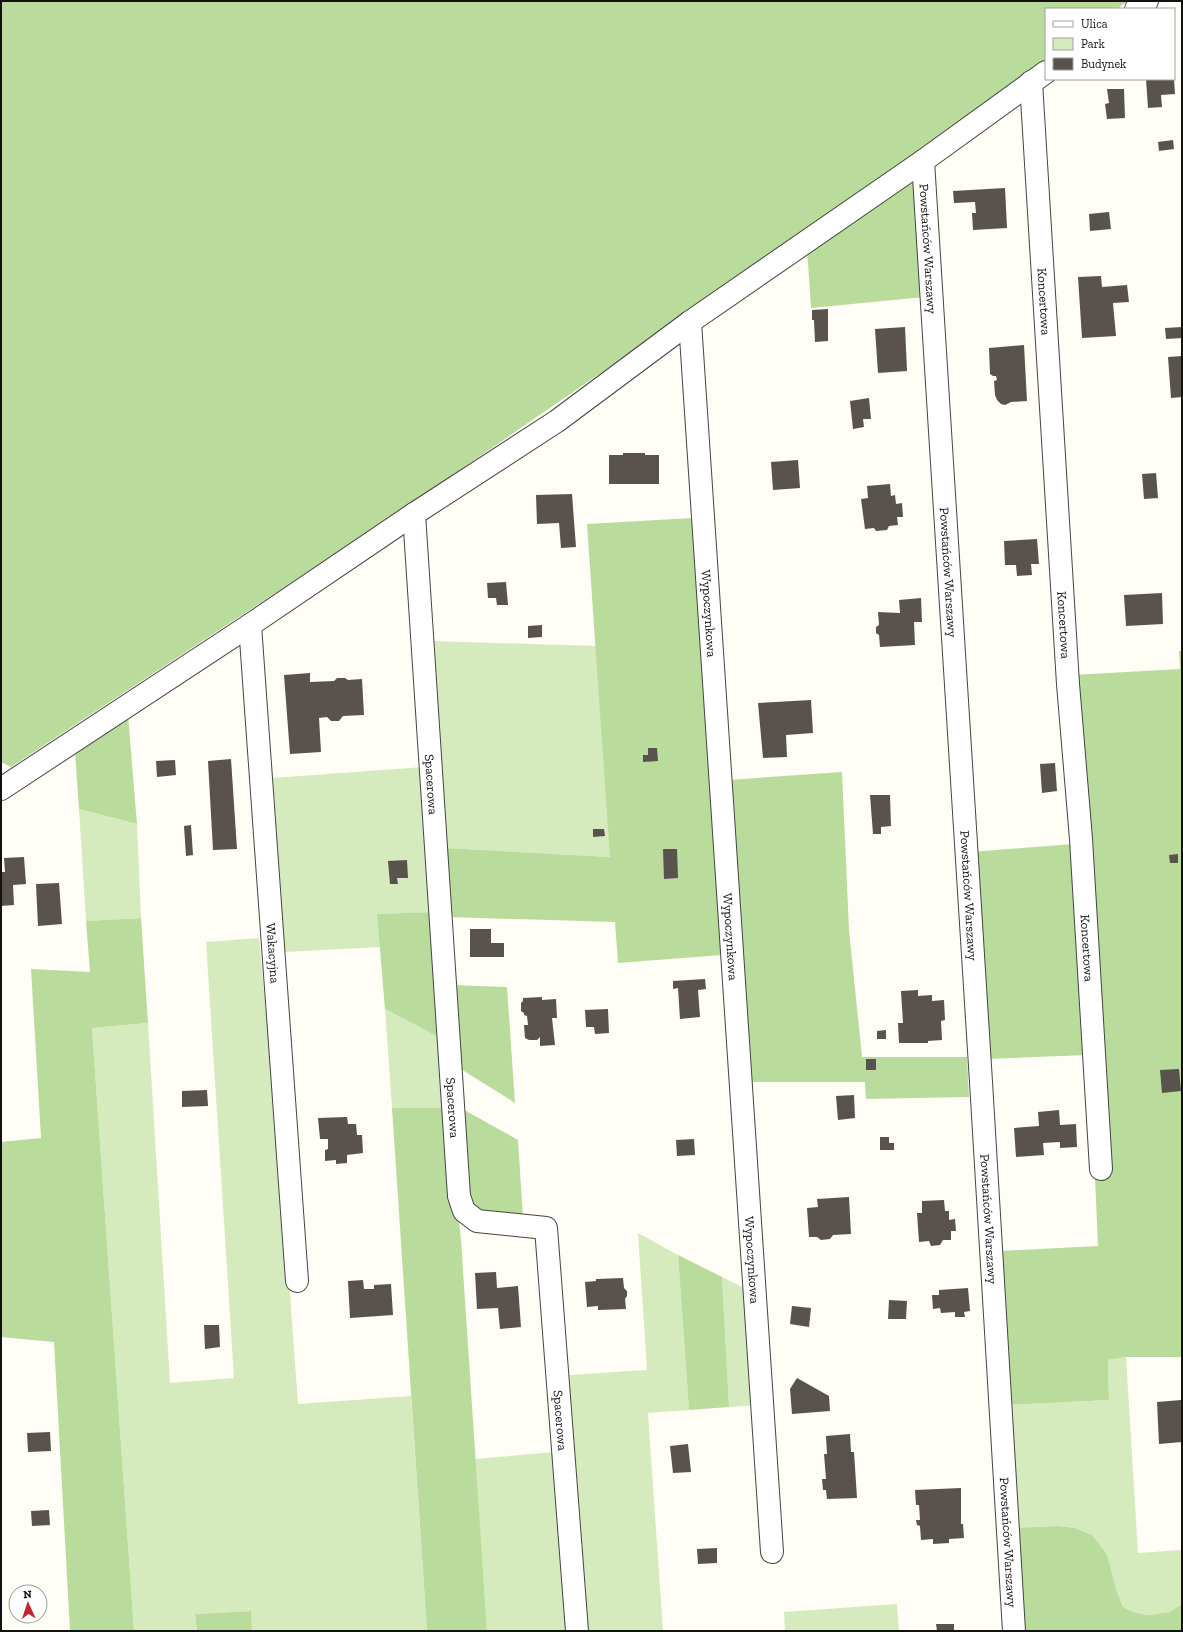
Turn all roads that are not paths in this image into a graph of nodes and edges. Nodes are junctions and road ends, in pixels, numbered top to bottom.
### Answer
1 (1147, 1) edge
2 (1137, 8) edge
3 (1038, 77) edge
4 (923, 161) junction
5 (690, 322) junction
6 (414, 514) junction
7 (250, 625) junction
8 (1, 789) edge
9 (1101, 1169) dead end
10 (297, 1281) dead end
11 (772, 1552) dead end
12 (577, 1631) edge
13 (1014, 1631) edge

1 - 2 street
3 - 4 street
3 - 9 street, Koncertowa
4 - 5 street
4 - 13 street, Powstańców Warszawy
5 - 6 street
5 - 11 street, Wypoczynkowa
6 - 7 street
6 - 12 street, Spacerowa
7 - 8 street
7 - 10 street, Wakacyjna

